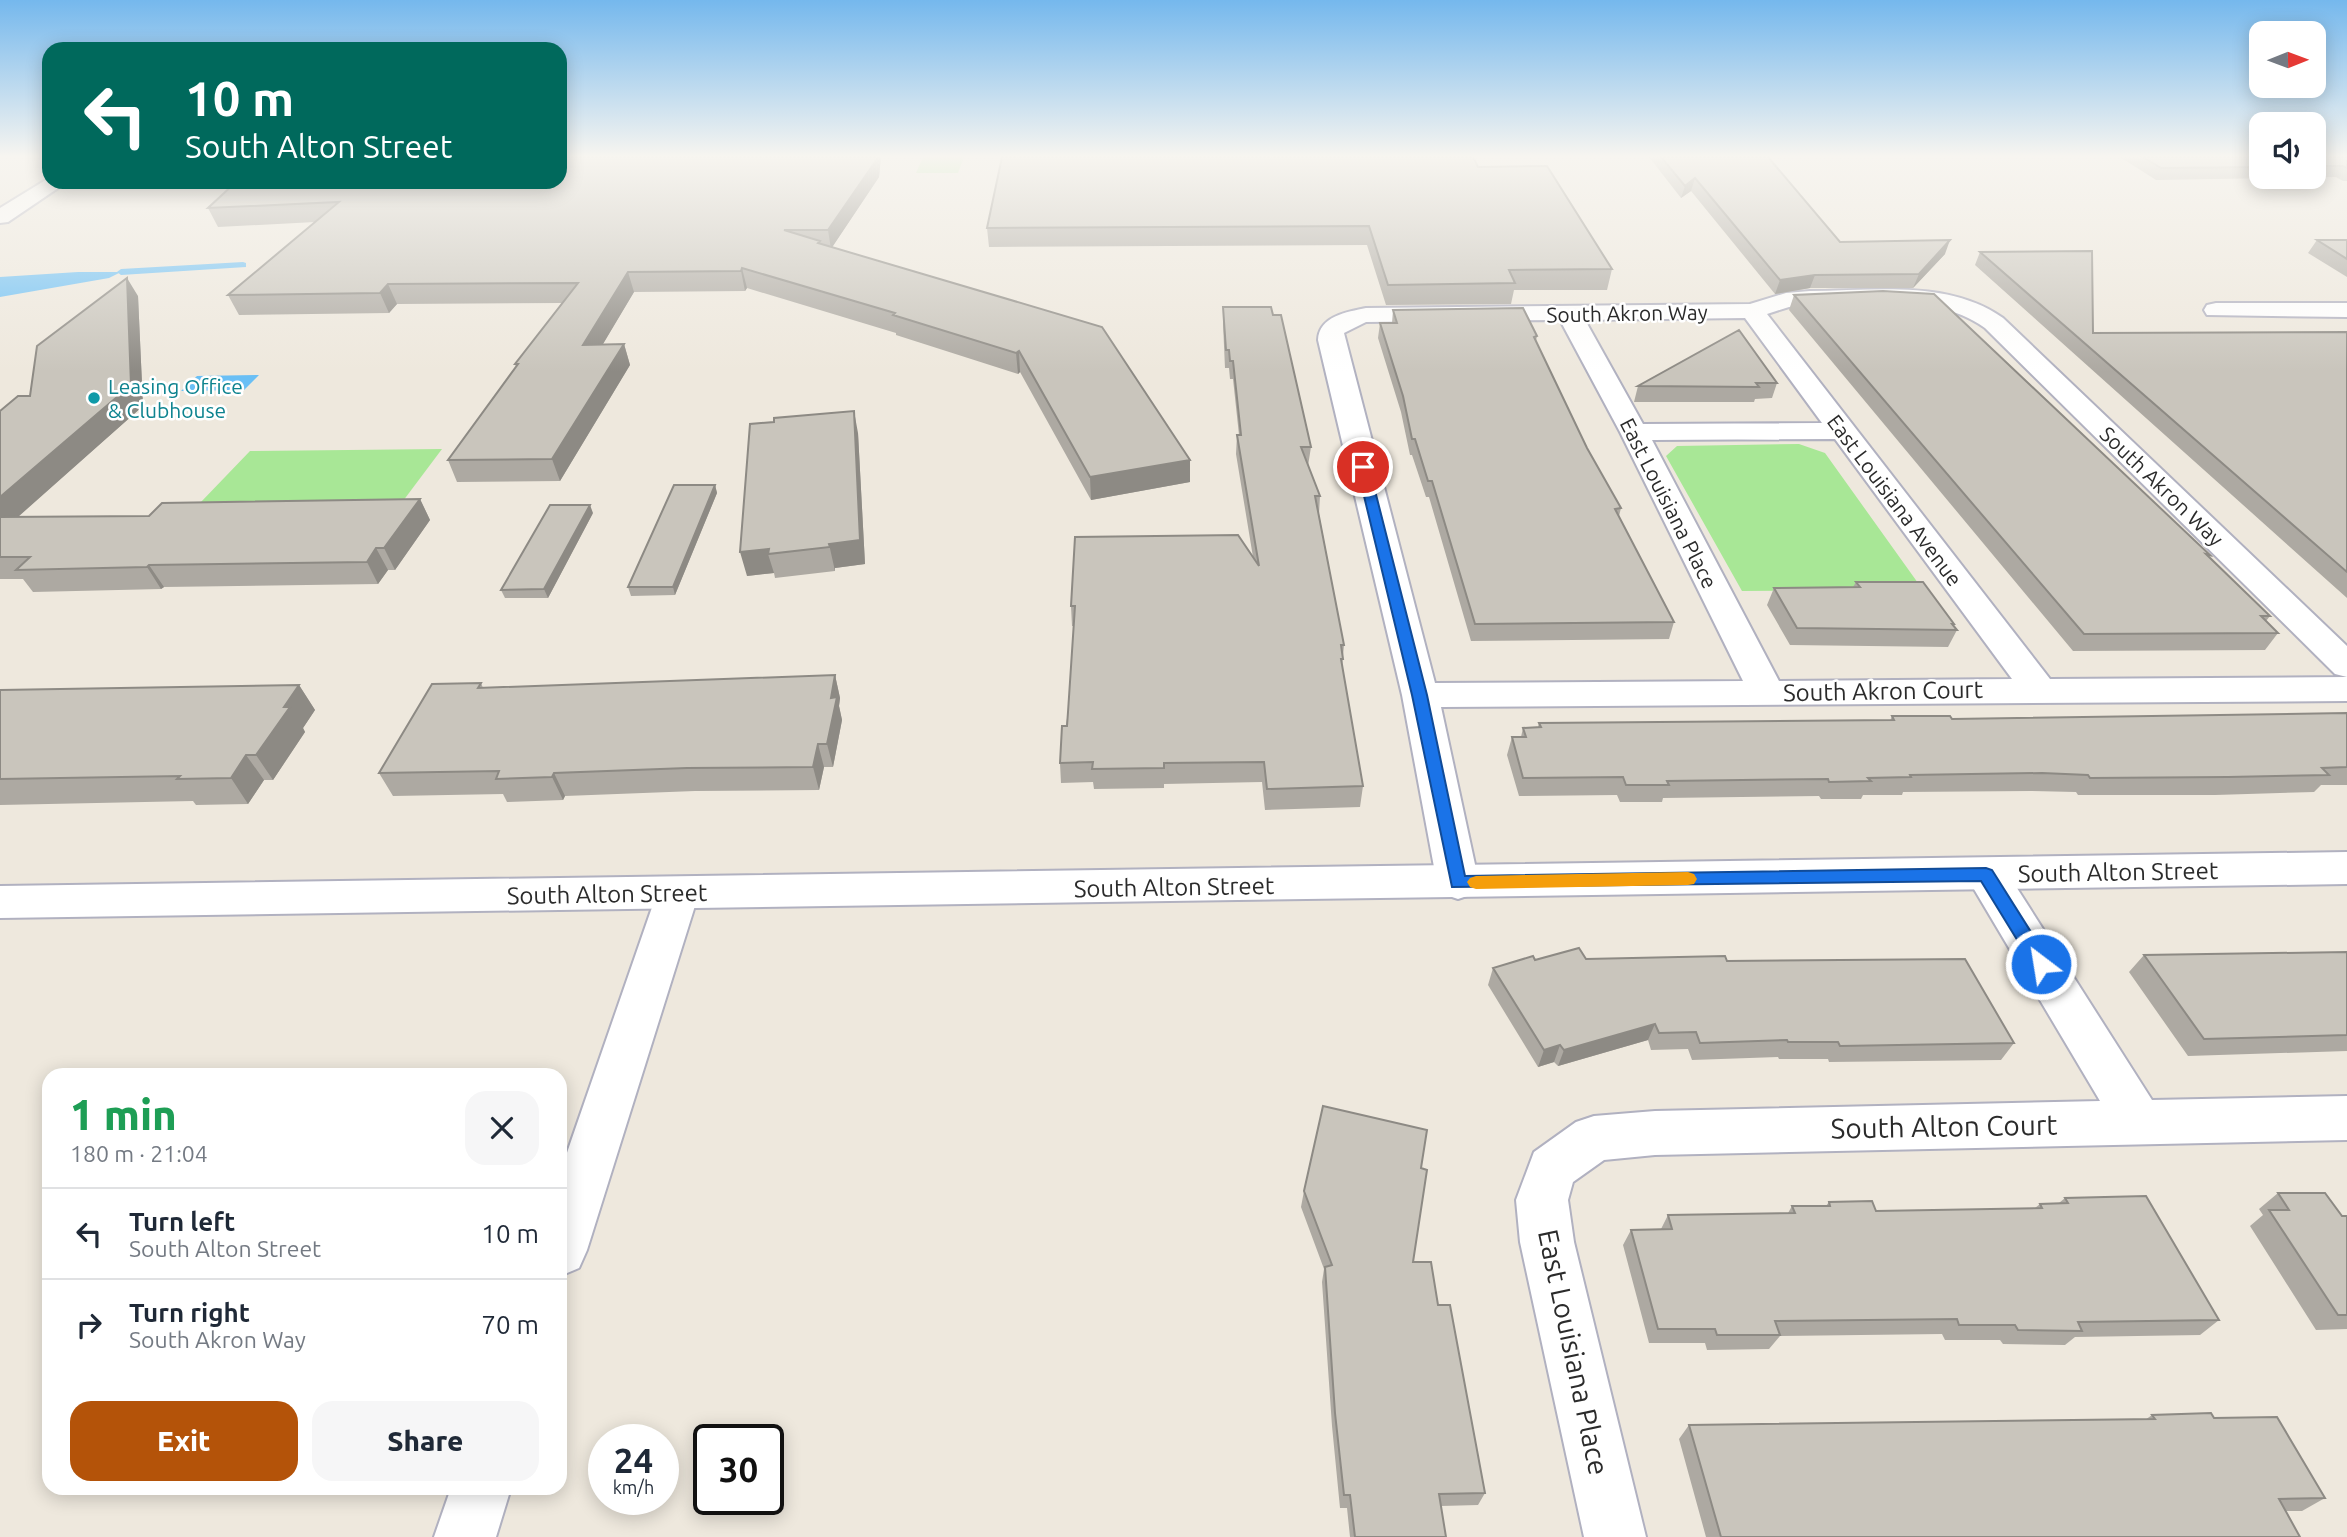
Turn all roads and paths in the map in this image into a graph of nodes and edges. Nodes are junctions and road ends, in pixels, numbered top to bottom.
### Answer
1 (2216, 310) dead end
2 (2347, 310) edge
3 (1752, 311) junction
4 (1569, 314) junction
5 (1843, 431) junction
6 (1634, 432) junction
7 (2347, 666) edge
8 (2038, 689) junction
9 (2347, 689) edge
10 (1767, 693) junction
11 (1420, 695) junction
12 (2347, 868) edge
13 (1986, 874) junction
14 (1458, 883) junction
15 (678, 894) junction
16 (0, 902) edge
17 (2347, 1118) edge
18 (2138, 1121) junction
19 (1552, 1168) joint
20 (567, 1229) edge
21 (479, 1495) edge
22 (465, 1537) edge
23 (1615, 1537) edge

1 - 2 street
3 - 4 street, South Akron Way
3 - 5 street, East Louisiana Avenue
3 - 7 street, South Akron Way
4 - 6 street, East Louisiana Place
4 - 11 street, South Akron Way
5 - 6 street
5 - 8 street, East Louisiana Avenue
6 - 10 street, East Louisiana Place
8 - 9 street, South Akron Court
8 - 10 street, South Akron Court
10 - 11 street, South Akron Court
11 - 14 street, South Akron Way
12 - 13 street, South Alton Street
13 - 14 street, South Alton Street
13 - 18 street
14 - 15 street, South Alton Street
15 - 16 street, South Alton Street
15 - 20 street
17 - 18 street, South Alton Court
18 - 19 street, South Alton Court
19 - 23 street, East Louisiana Place
21 - 22 street

